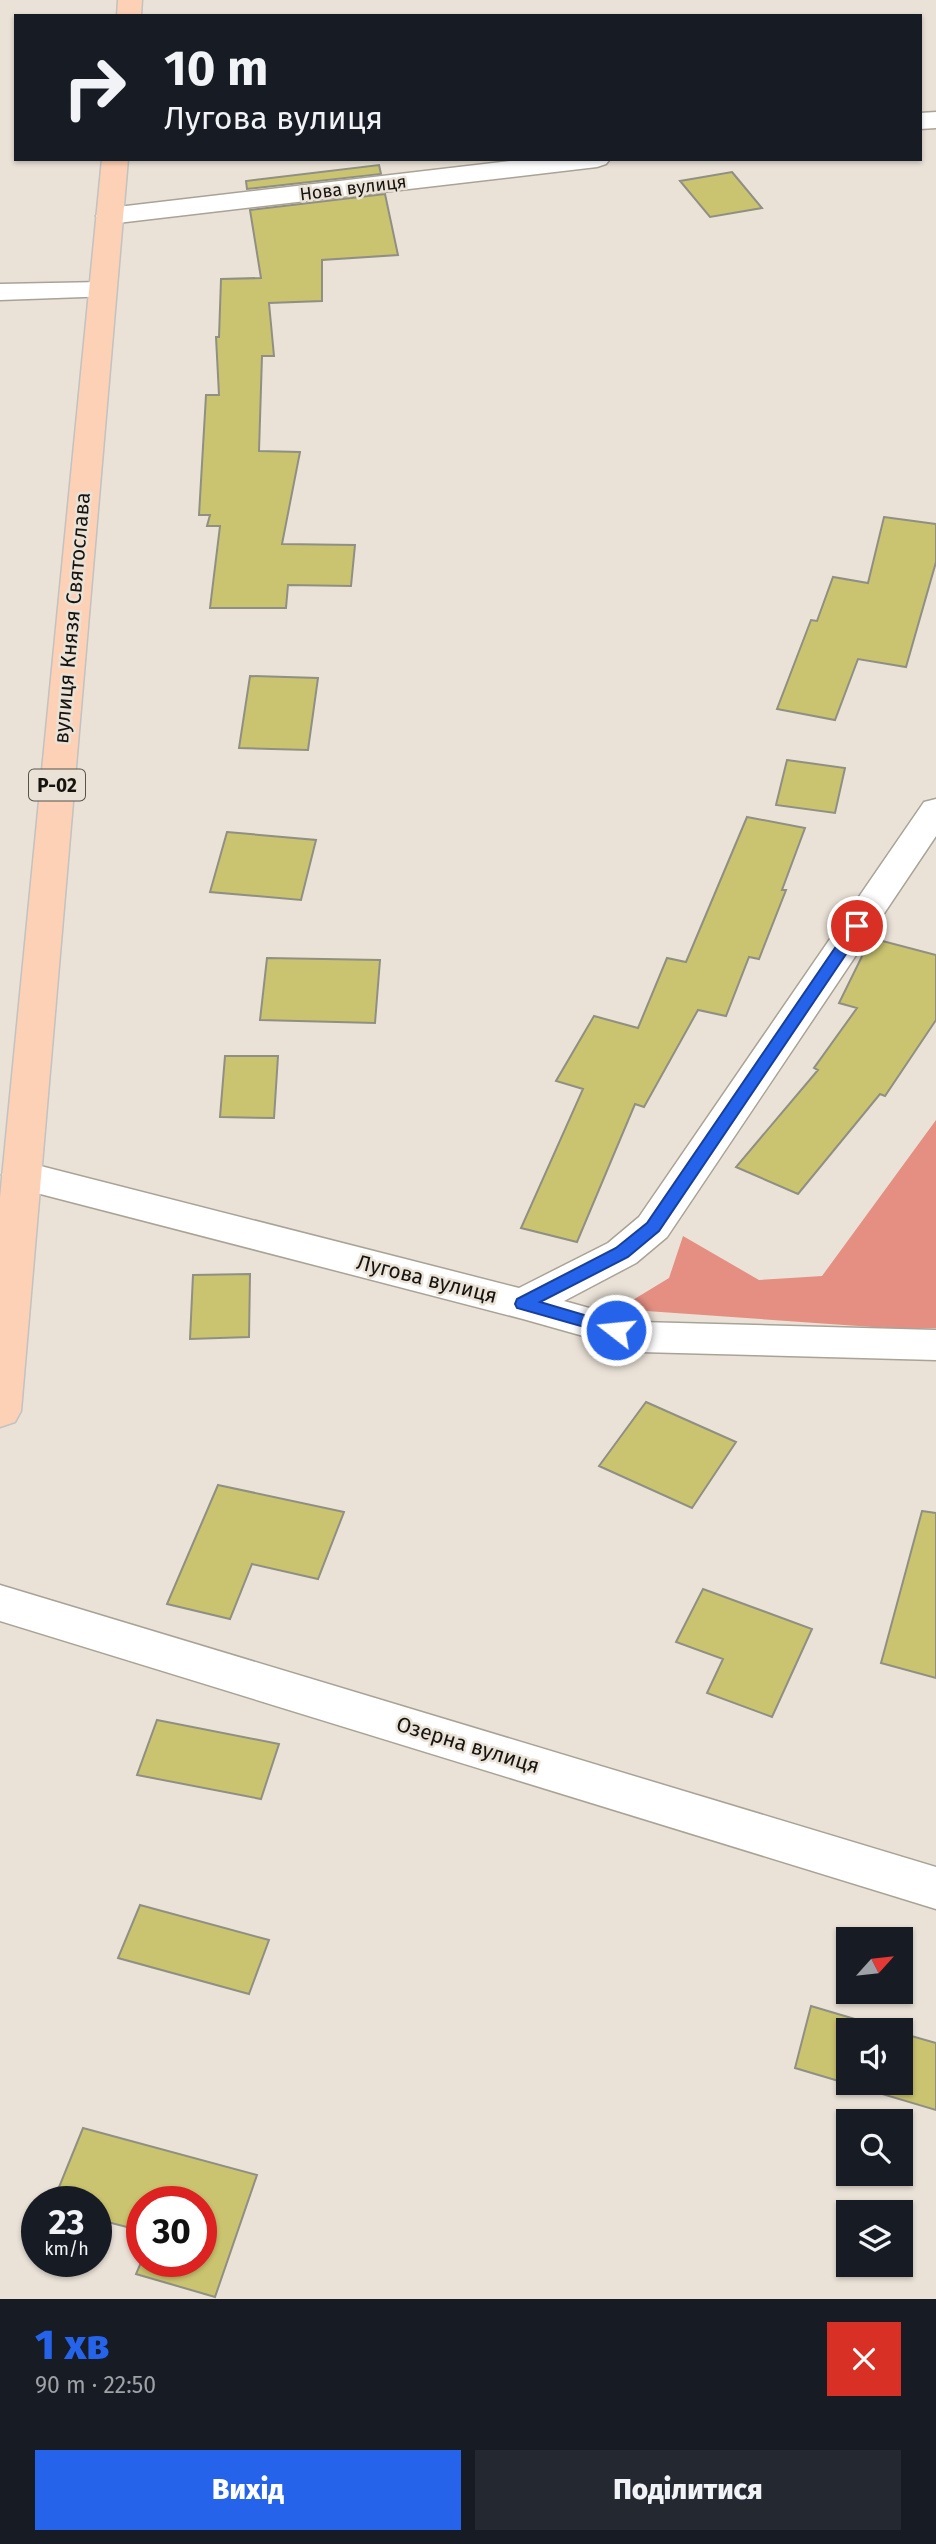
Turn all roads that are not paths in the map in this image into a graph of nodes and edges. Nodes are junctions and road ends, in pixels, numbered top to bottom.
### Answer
1 (115, 161) edge
2 (580, 161) edge
3 (109, 216) junction
4 (102, 290) junction
5 (0, 292) edge
6 (936, 810) edge
7 (21, 1175) junction
8 (523, 1304) junction
9 (936, 1345) edge
10 (0, 1411) edge
11 (0, 1603) edge
12 (936, 1888) edge

1 - 3 main road, вулиця Князя Святослава / Р-02
2 - 3 street, Нова вулиця
3 - 4 main road, вулиця Князя Святослава / Р-02
4 - 5 street
4 - 7 main road, вулиця Князя Святослава / Р-02
6 - 8 street, Лугова вулиця
7 - 8 street, Лугова вулиця
7 - 10 main road, вулиця Князя Святослава / Р-02
8 - 9 street
11 - 12 street, Озерна вулиця

